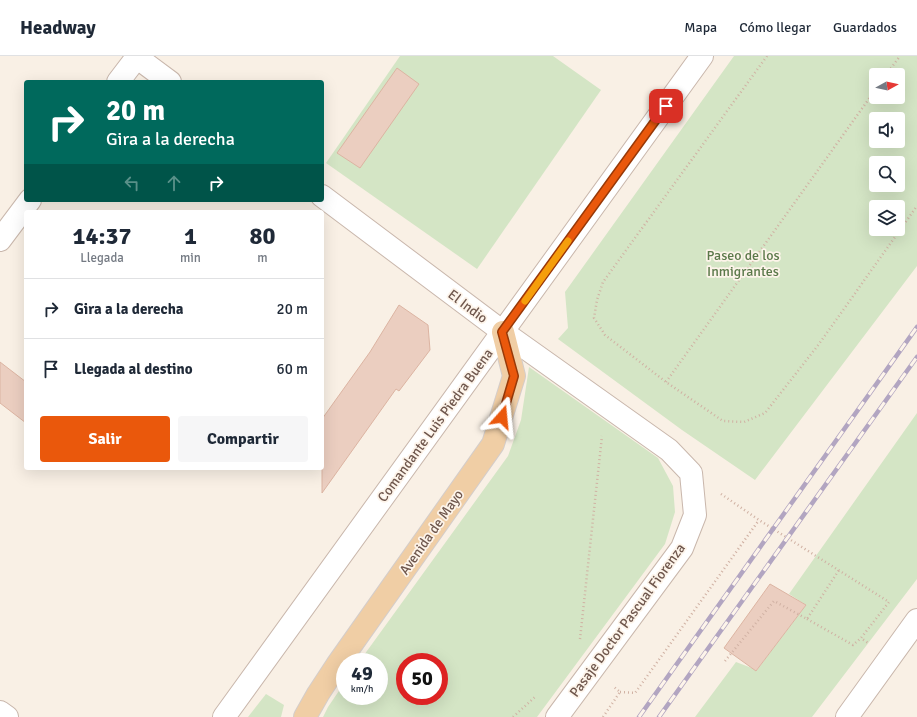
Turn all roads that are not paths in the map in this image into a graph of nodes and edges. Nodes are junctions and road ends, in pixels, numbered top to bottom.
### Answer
1 (702, 56) edge
2 (136, 57) edge
3 (119, 80) edge
4 (167, 80) edge
5 (324, 198) edge
6 (28, 202) edge
7 (0, 240) edge
8 (502, 332) junction
9 (691, 473) joint
10 (914, 631) edge
11 (0, 712) edge
12 (7, 717) edge
13 (224, 717) edge
14 (305, 717) edge
15 (557, 717) edge
16 (848, 717) edge

1 - 8 street, Comandante Luis Piedra Buena
2 - 3 street
2 - 4 street
5 - 8 street, El Indio
6 - 7 street
8 - 9 street, El Indio
8 - 13 street, Comandante Luis Piedra Buena
8 - 14 main road, Avenida de Mayo
9 - 15 street, Pasaje Doctor Pascual Fiorenza
10 - 16 street
11 - 12 street

